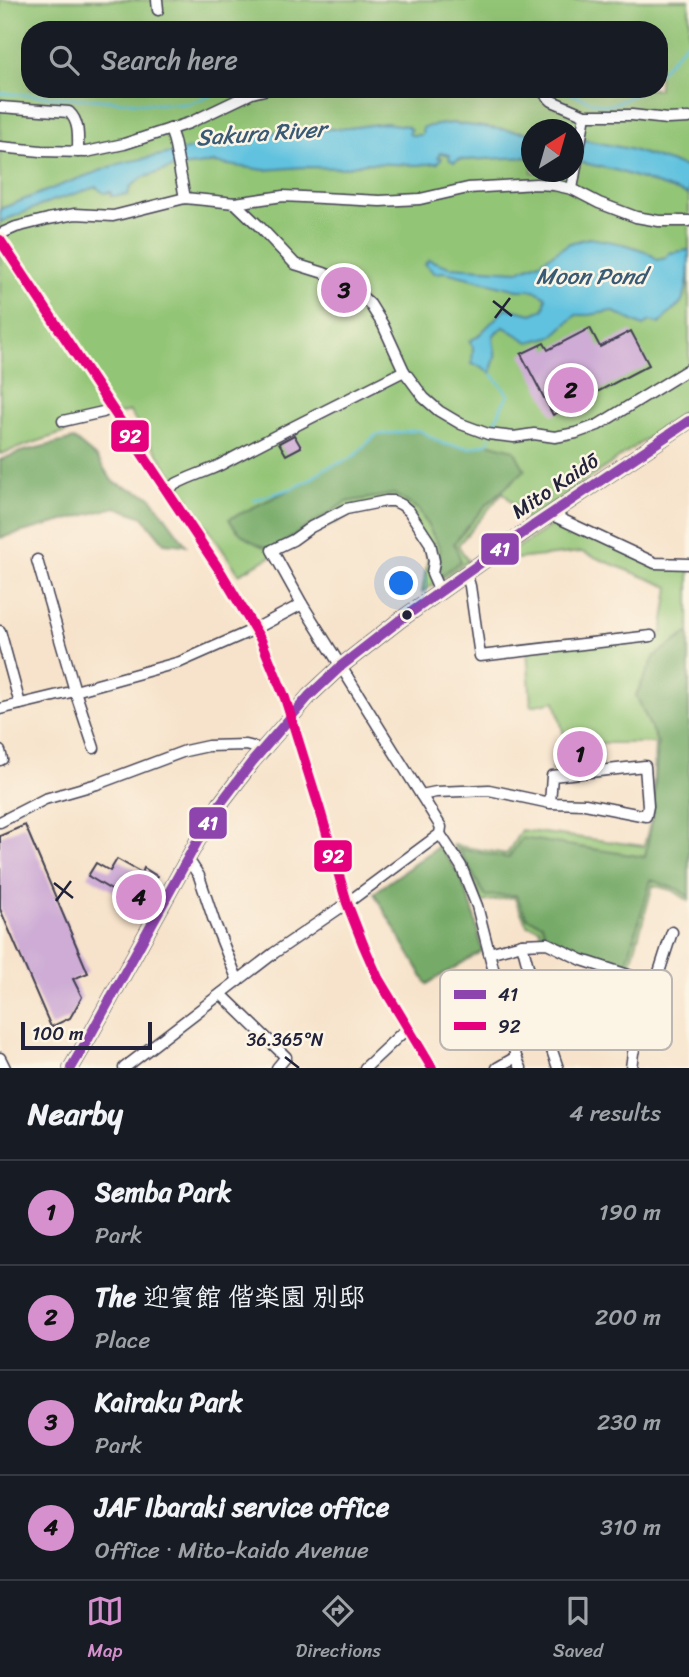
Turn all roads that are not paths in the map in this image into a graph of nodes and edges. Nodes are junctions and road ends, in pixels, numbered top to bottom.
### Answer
1 (242, 98) edge
2 (549, 98) edge
3 (0, 107) edge
4 (585, 115) junction
5 (689, 118) edge
6 (170, 129) junction
7 (0, 147) edge
8 (78, 152) junction
9 (573, 183) junction
10 (185, 198) junction
11 (235, 204) junction
12 (689, 221) edge
13 (0, 234) edge
14 (0, 240) edge
15 (689, 369) edge
16 (404, 371) junction
17 (111, 408) junction
18 (63, 421) dead end
19 (689, 421) edge
20 (166, 490) junction
21 (551, 514) junction
22 (37, 560) dead end
23 (689, 564) edge
24 (466, 573) junction
25 (440, 592) junction
26 (302, 604) junction
27 (255, 629) junction
28 (0, 631) edge
29 (651, 636) dead end
30 (341, 666) junction
31 (75, 691) junction
32 (20, 704) junction
33 (0, 709) edge
34 (291, 716) junction
35 (94, 748) dead end
36 (0, 751) edge
37 (261, 751) junction
38 (0, 760) edge
39 (421, 794) junction
40 (550, 803) junction
41 (0, 822) edge
42 (440, 834) junction
43 (185, 864) junction
44 (347, 903) junction
45 (672, 932) dead end
46 (522, 944) junction
47 (489, 953) junction
48 (493, 970) edge
49 (529, 970) edge
50 (613, 970) edge
51 (660, 970) edge
52 (238, 981) junction
53 (221, 994) junction
54 (408, 1029) junction
55 (514, 1050) edge
56 (552, 1050) edge
57 (635, 1050) edge
58 (516, 1057) junction
59 (0, 1058) edge
60 (5, 1068) edge
61 (71, 1068) edge
62 (124, 1068) edge
63 (277, 1068) edge
64 (365, 1068) edge
65 (432, 1068) edge
66 (497, 1068) edge
67 (521, 1068) edge
68 (558, 1068) edge
69 (631, 1068) edge

1 - 6 street
2 - 4 street
3 - 8 street
4 - 5 street
4 - 9 street
6 - 8 street
6 - 10 street
7 - 8 street
9 - 11 street
9 - 12 street
10 - 11 street
10 - 13 street
11 - 16 street
14 - 17 street
15 - 16 street
16 - 20 street
17 - 18 street
17 - 20 street
19 - 21 main road, Mito Kaidō
20 - 27 street
21 - 23 street
21 - 24 main road, Mito Kaidō
22 - 31 street
24 - 25 main road, Mito Kaidō
24 - 29 street
25 - 26 street
25 - 30 main road, Mito Kaidō
26 - 27 street
26 - 30 street
27 - 31 street
27 - 34 street
28 - 32 street
30 - 34 main road, Mito Kaidō
30 - 39 street
31 - 32 street
31 - 35 street
32 - 33 street
34 - 37 main road, Mito Kaidō
34 - 44 street
36 - 38 street
37 - 41 street
37 - 43 main road, Mito Kaidō
39 - 40 street
39 - 42 street
40 - 40 street
42 - 44 street
42 - 47 street
43 - 52 street
43 - 61 main road, Mito Kaidō
44 - 52 street
44 - 54 street
45 - 51 street
46 - 47 street
46 - 49 street
46 - 50 street
47 - 48 street
52 - 53 street
53 - 62 street
53 - 63 street
54 - 64 street
54 - 65 street
55 - 58 street
56 - 68 street
57 - 69 street
58 - 66 street
58 - 67 street
59 - 60 street

